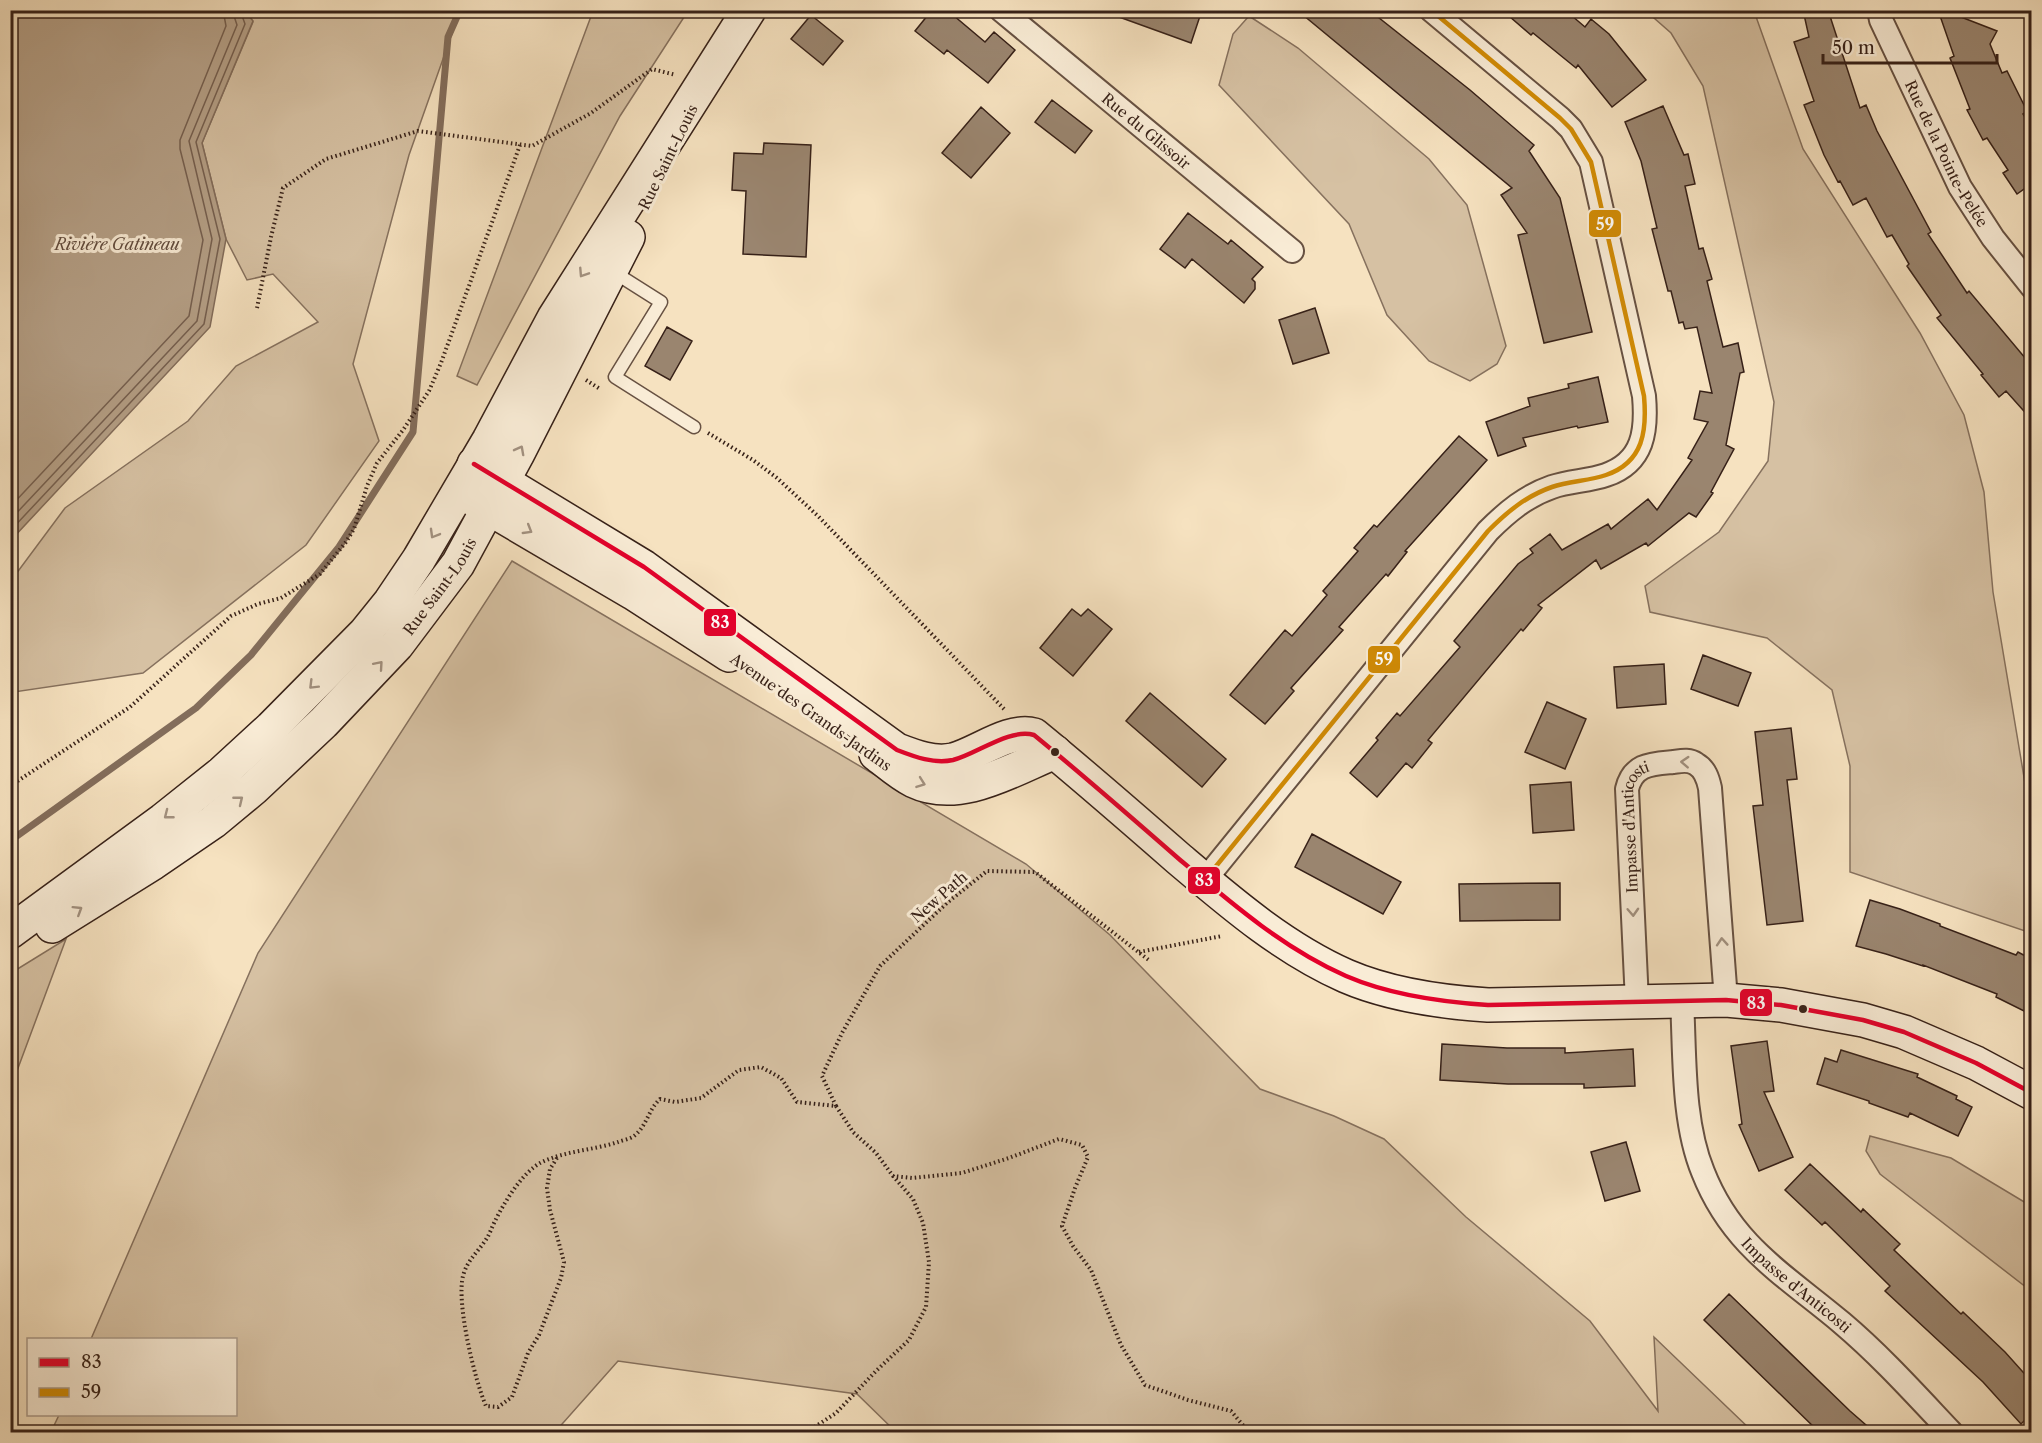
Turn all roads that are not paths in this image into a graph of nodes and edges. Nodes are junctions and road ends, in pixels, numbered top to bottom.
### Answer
1 (749, 10) edge
2 (1001, 10) edge
3 (1431, 10) edge
4 (1879, 10) edge
5 (705, 82) junction
6 (1292, 251) dead end
7 (611, 270) junction
8 (2031, 286) edge
9 (694, 427) road end
10 (466, 477) junction
11 (495, 494) junction
12 (1204, 881) junction
13 (10, 932) edge
14 (10, 951) edge
15 (1726, 1000) junction
16 (1682, 1001) junction
17 (1637, 1002) junction
18 (2031, 1093) edge
19 (1951, 1432) edge

1 - 5 main road, Rue Saint-Louis
2 - 6 street, Rue du Glissoir
3 - 12 street
4 - 8 street, Rue de la Pointe-Pelée
5 - 7 main road, Rue Saint-Louis
5 -> 10 main road, Rue Saint-Louis
7 - 9 lane
11 -> 7 main road, Rue Saint-Louis
10 - 11 main road, Avenue des Grands-Jardins
10 -> 13 main road, Rue Saint-Louis
11 - 12 main road, Avenue des Grands-Jardins
14 -> 11 main road, Rue Saint-Louis
12 - 17 main road, Avenue des Grands-Jardins
15 - 16 main road, Avenue des Grands-Jardins
15 -> 17 street, Impasse d'Anticosti
15 - 18 main road, Avenue des Grands-Jardins
16 - 17 main road, Avenue des Grands-Jardins
16 - 19 street, Impasse d'Anticosti

